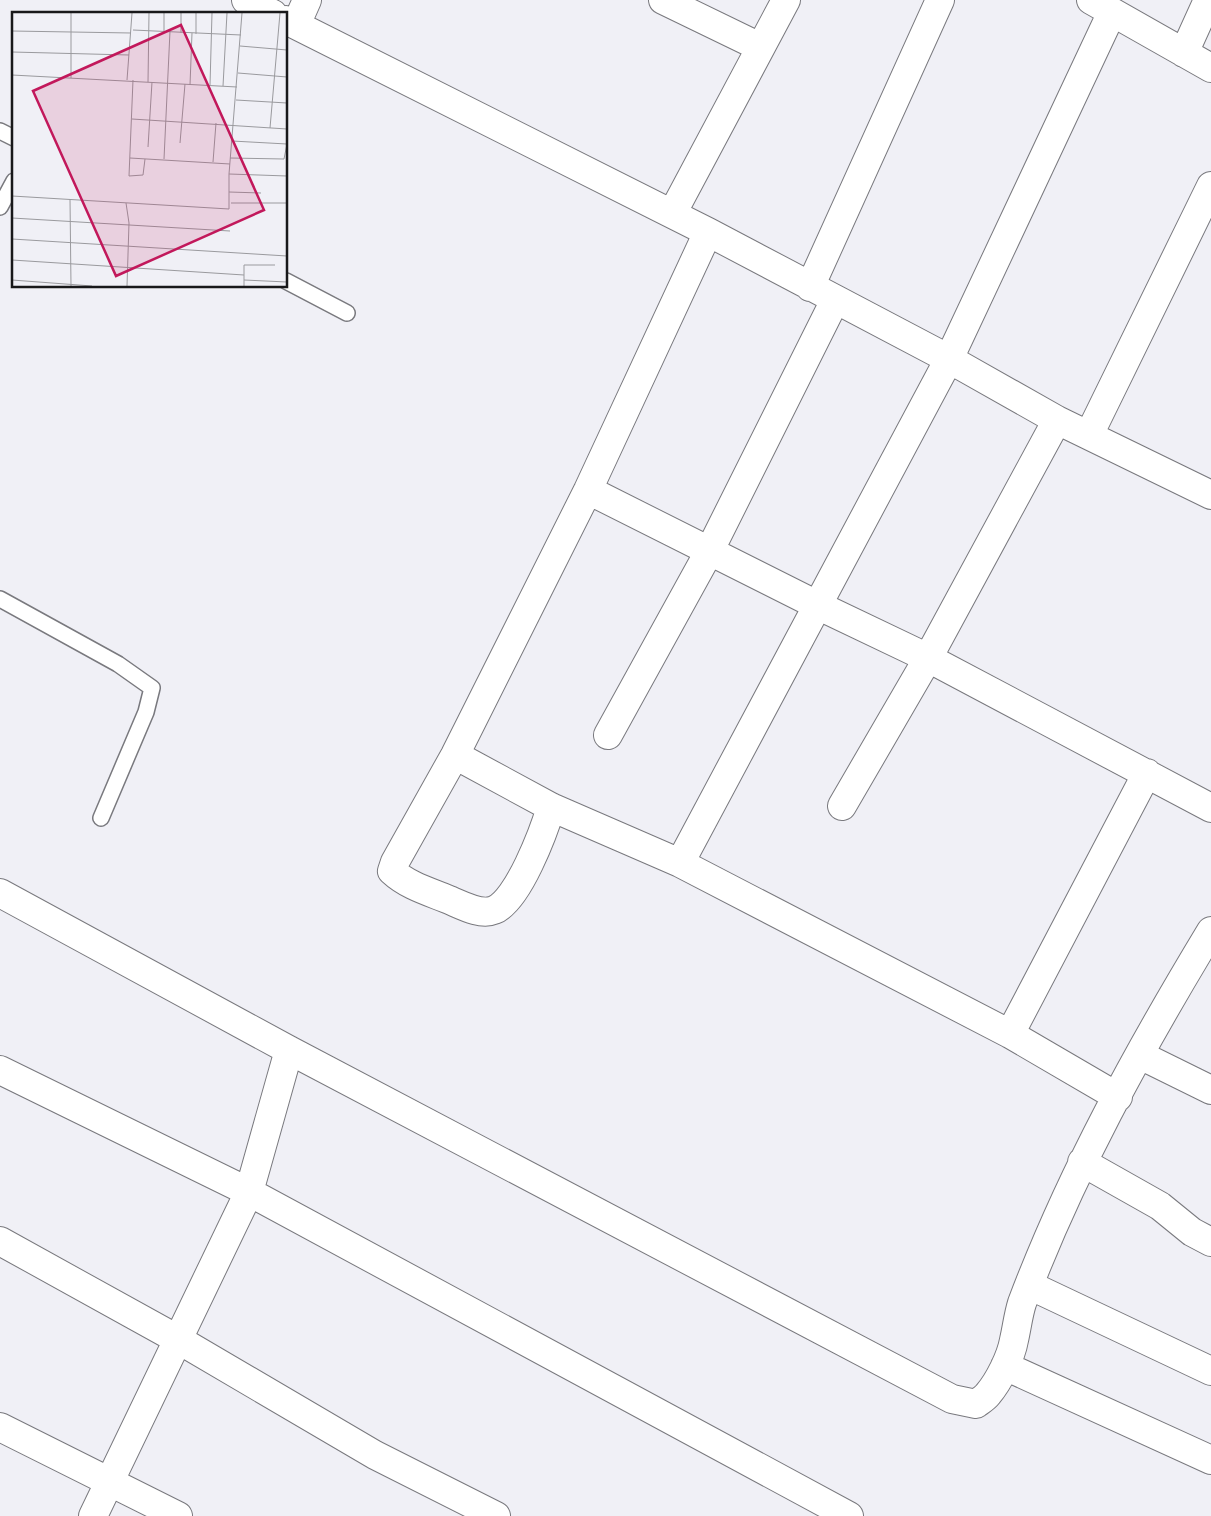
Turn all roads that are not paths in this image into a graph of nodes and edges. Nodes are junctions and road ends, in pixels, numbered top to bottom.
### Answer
1 (246, 0) edge
2 (307, 0) edge
3 (663, 0) edge
4 (786, 0) edge
5 (940, 0) edge
6 (1208, 0) edge
7 (1102, 6) edge
8 (269, 12) edge
9 (288, 17) edge
10 (288, 22) edge
11 (760, 47) junction
12 (1184, 53) junction
13 (1211, 68) edge
14 (0, 131) edge
15 (12, 137) edge
16 (12, 185) edge
17 (1211, 186) edge
18 (0, 207) edge
19 (672, 214) junction
20 (708, 232) junction
21 (288, 282) edge
22 (810, 287) junction
23 (835, 300) junction
24 (347, 313) dead end
25 (949, 359) junction
26 (1057, 420) junction
27 (1089, 435) junction
28 (588, 490) junction
29 (1211, 495) edge
30 (710, 550) junction
31 (0, 599) edge
32 (817, 605) junction
33 (928, 658) junction
34 (608, 735) dead end
35 (455, 755) junction
36 (1147, 773) junction
37 (842, 806) dead end
38 (551, 807) junction
39 (1211, 808) edge
40 (101, 818) dead end
41 (680, 863) junction
42 (0, 893) edge
43 (1208, 944) edge
44 (1010, 1034) junction
45 (289, 1050) junction
46 (1140, 1055) junction
47 (0, 1070) edge
48 (1211, 1090) edge
49 (1118, 1096) junction
50 (1082, 1162) junction
51 (249, 1192) junction
52 (0, 1241) edge
53 (1211, 1242) edge
54 (1029, 1285) junction
55 (179, 1340) junction
56 (1005, 1366) junction
57 (1211, 1372) edge
58 (0, 1427) edge
59 (1211, 1460) edge
60 (110, 1482) junction
61 (93, 1516) edge
62 (178, 1516) edge
63 (496, 1516) edge
64 (849, 1516) edge

1 - 8 street
2 - 9 street
3 - 11 street
4 - 11 street
5 - 22 street
6 - 12 street
7 - 12 street
7 - 25 street
10 - 19 street
11 - 19 street
12 - 13 street
14 - 15 lane
16 - 18 lane
17 - 27 street
19 - 20 street
20 - 22 street
20 - 28 street
21 - 24 lane
22 - 23 street
23 - 25 street
23 - 30 street
25 - 26 street
25 - 32 street
26 - 27 street
26 - 33 street
27 - 29 street
28 - 30 street
28 - 35 street
30 - 32 street
30 - 34 street
31 - 40 lane
32 - 33 street
32 - 41 street
33 - 36 street
33 - 37 street
35 - 38 street
35 - 38 street
36 - 39 street
36 - 44 street
38 - 41 street
41 - 44 street
42 - 45 street
43 - 46 street
44 - 49 street
45 - 51 street
45 - 56 street
46 - 48 street
46 - 49 street
47 - 51 street
49 - 50 street
50 - 53 street
50 - 54 street
51 - 55 street
51 - 64 street
52 - 55 street
54 - 56 street
54 - 57 street
55 - 60 street
55 - 63 street
56 - 59 street
58 - 60 street
60 - 61 street
60 - 62 street

